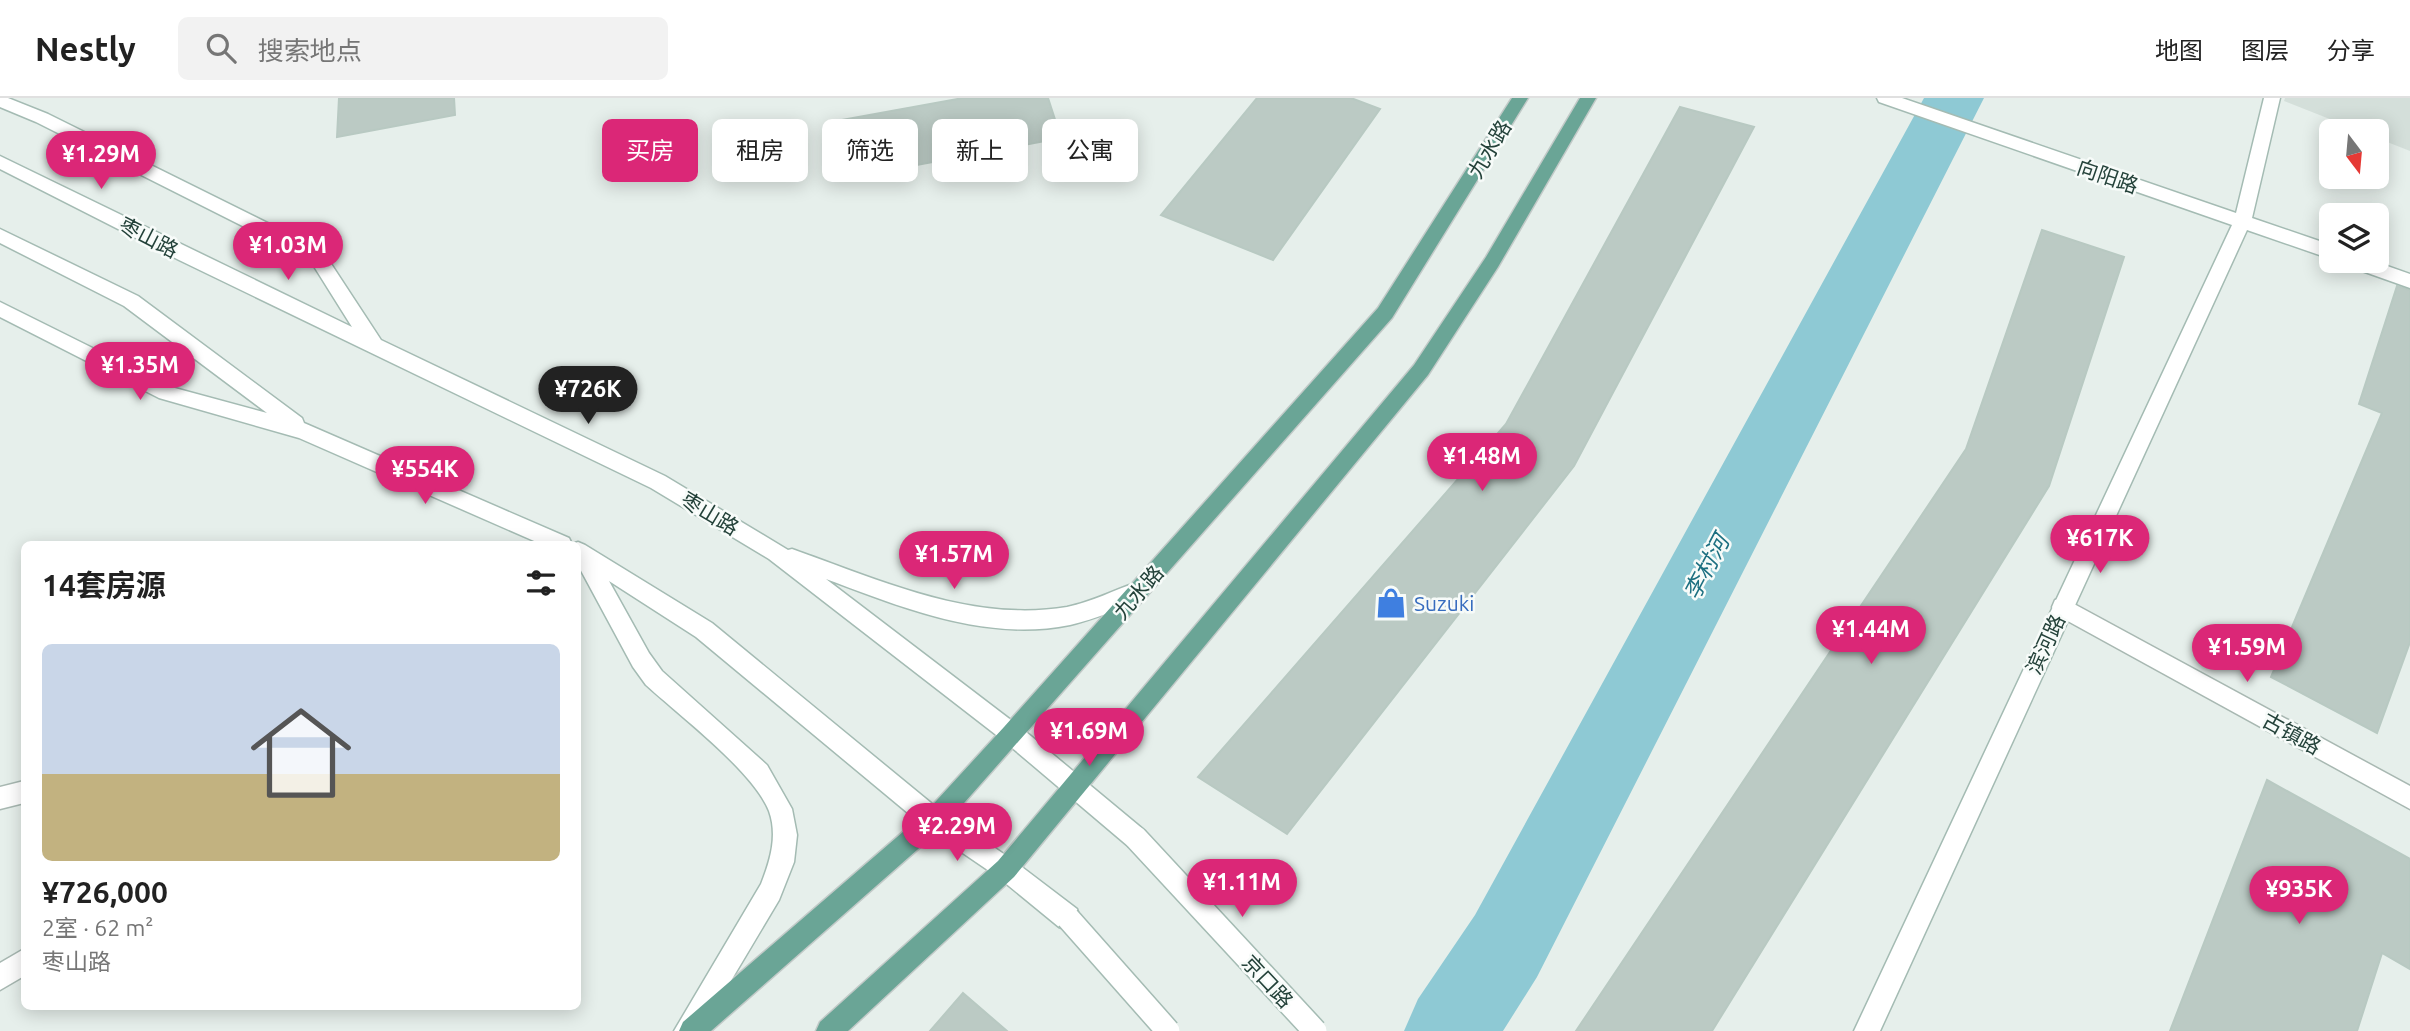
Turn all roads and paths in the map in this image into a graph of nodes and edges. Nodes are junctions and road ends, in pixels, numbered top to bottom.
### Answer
1 (1520, 98) edge
2 (1588, 98) edge
3 (1885, 98) edge
4 (2272, 98) edge
5 (0, 101) edge
6 (0, 162) edge
7 (2244, 220) junction
8 (0, 235) edge
9 (2319, 248) edge
10 (2388, 273) edge
11 (2410, 281) edge
12 (0, 309) edge
13 (374, 345) junction
14 (304, 431) junction
15 (556, 541) edge
16 (581, 553) edge
17 (776, 553) junction
18 (581, 561) edge
19 (1138, 591) junction
20 (2063, 607) junction
21 (1012, 734) junction
22 (1077, 786) junction
23 (21, 793) edge
24 (0, 798) edge
25 (2410, 798) edge
26 (934, 820) junction
27 (1006, 869) junction
28 (21, 963) edge
29 (0, 978) edge
30 (687, 1031) edge
31 (692, 1031) edge
32 (829, 1031) edge
33 (1168, 1031) edge
34 (1315, 1031) edge
35 (1867, 1031) edge

1 - 19 main road, 九水路
2 - 22 main road
3 - 7 main road, 向阳路
4 - 7 main road, 滨河路
5 - 13 main road
6 - 13 main road, 枣山路
7 - 9 main road, 向阳路
7 - 20 main road, 滨河路
8 - 14 main road
10 - 11 main road
12 - 14 main road
13 - 17 main road, 枣山路
14 - 15 main road
16 - 26 main road
17 - 19 main road
17 - 21 main road, 枣山路
18 - 30 main road
19 - 21 main road, 九水路
20 - 25 main road, 古镇路
20 - 35 main road, 滨河路
21 - 22 main road, 枣山路
21 - 26 main road, 九水路
22 - 27 main road
22 - 34 main road, 京口路, bridge
23 - 24 main road
26 - 27 main road
26 - 31 main road, 九水路
27 - 32 main road
27 - 33 main road, bridge
28 - 29 main road

